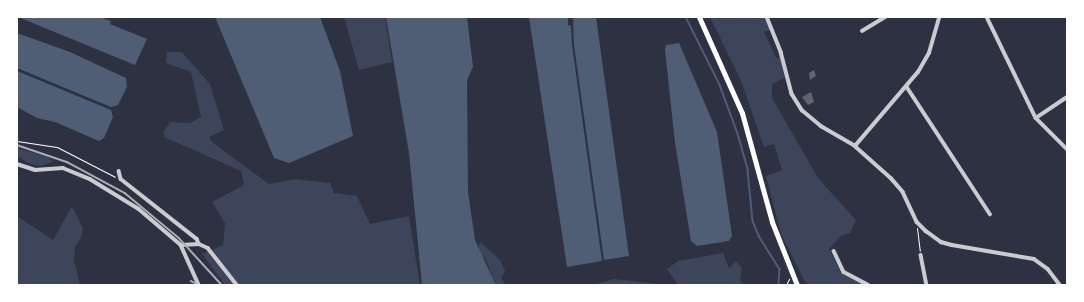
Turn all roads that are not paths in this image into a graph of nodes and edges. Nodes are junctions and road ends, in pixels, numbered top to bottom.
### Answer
1 (699, 17) edge
2 (767, 17) edge
3 (886, 17) edge
4 (939, 17) edge
5 (987, 17) edge
6 (862, 31) dead end
7 (907, 87) junction
8 (1067, 97) edge
9 (1036, 118) junction
10 (855, 146) junction
11 (1067, 149) edge
12 (17, 164) edge
13 (119, 171) dead end
14 (990, 214) dead end
15 (199, 244) junction
16 (182, 245) junction
17 (834, 251) dead end
18 (920, 255) road end
19 (199, 285) edge
20 (237, 285) edge
21 (797, 285) edge
22 (868, 285) edge
23 (927, 285) edge
24 (1060, 285) edge

1 - 21 main road
2 - 10 street
3 - 6 street
4 - 7 street
5 - 9 street
7 - 10 street
7 - 14 street
8 - 9 street
9 - 11 street
10 - 24 street
12 - 16 street
13 - 15 street
15 - 16 street
15 - 20 street
16 - 19 street
17 - 22 street
18 - 23 street

